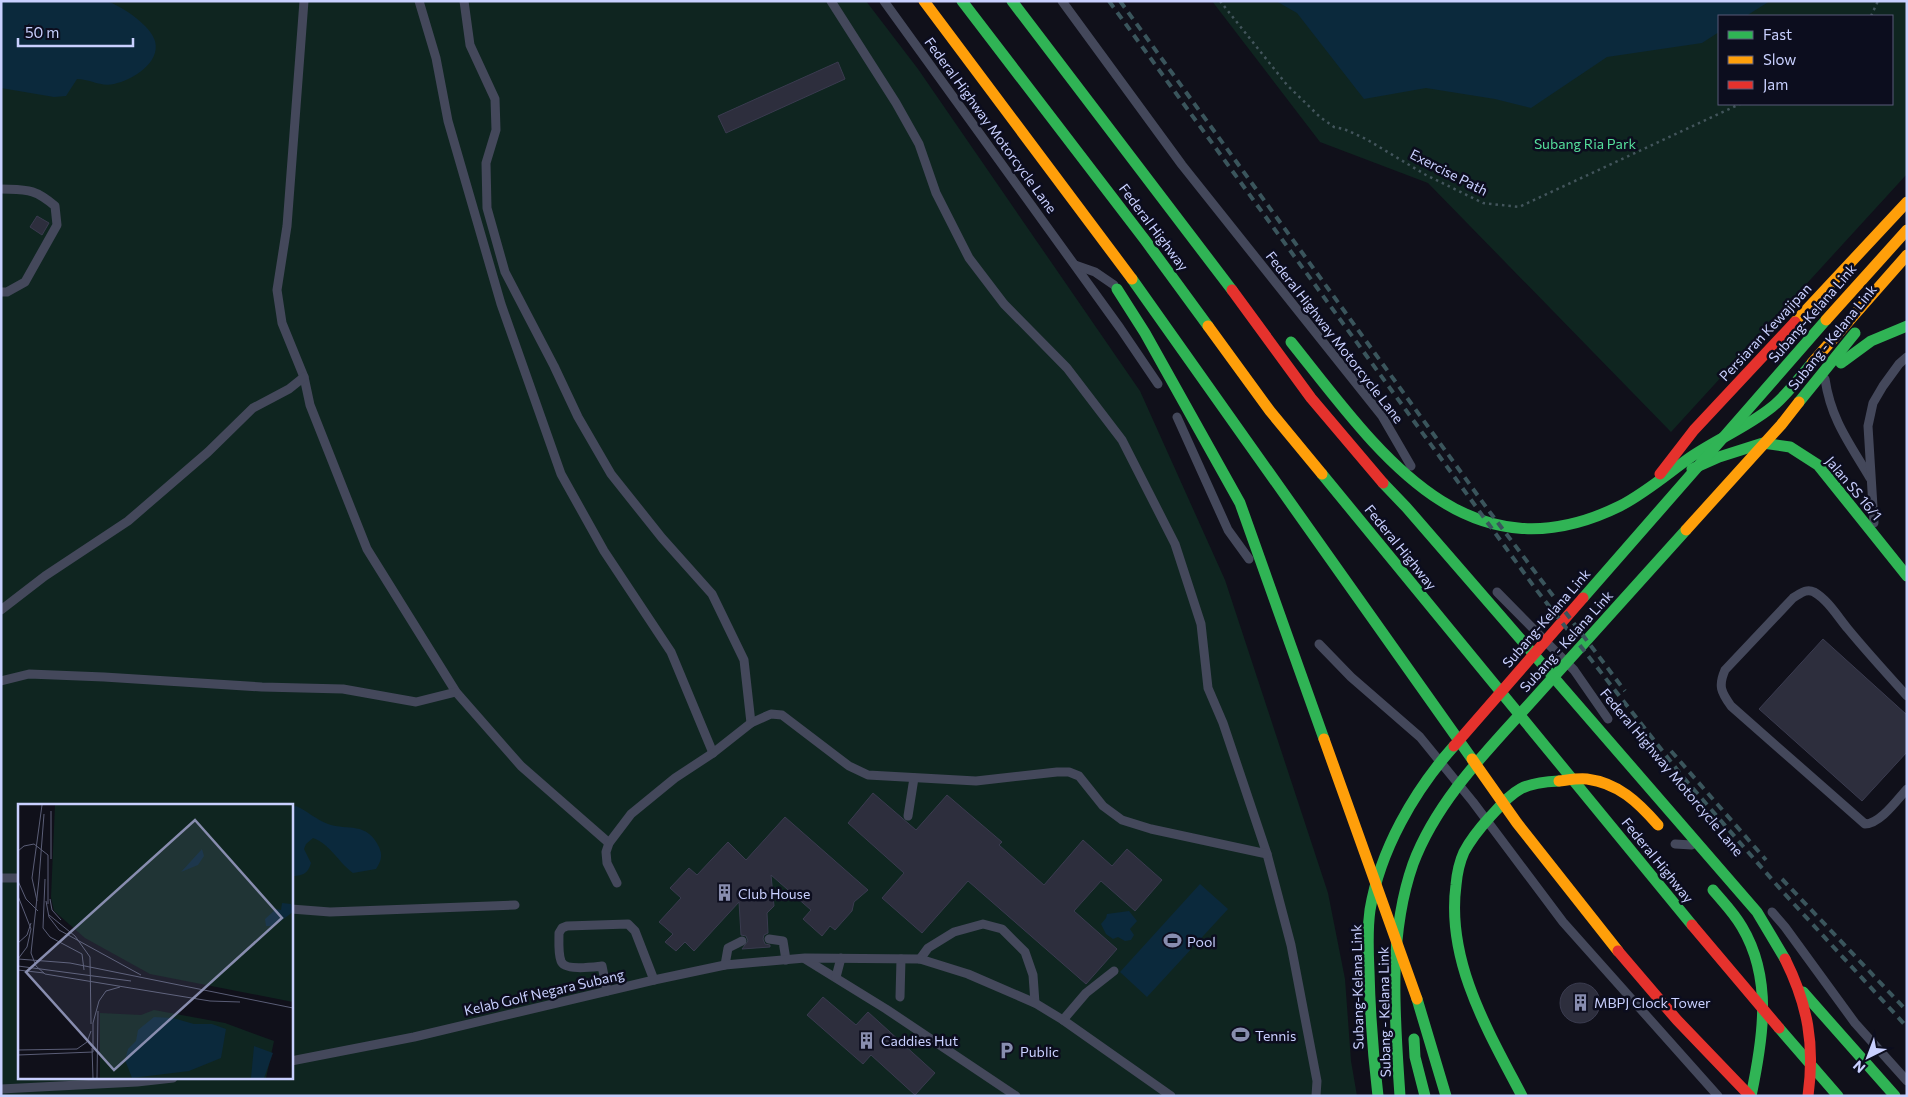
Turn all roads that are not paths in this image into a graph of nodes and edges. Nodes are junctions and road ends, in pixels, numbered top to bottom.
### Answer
1 (304, 1) edge
2 (419, 1) edge
3 (464, 1) edge
4 (831, 1) edge
5 (884, 1) edge
6 (924, 1) edge
7 (962, 1) edge
8 (1012, 1) edge
9 (1062, 1) edge
10 (1, 189) edge
11 (1907, 202) edge
12 (1907, 230) edge
13 (1108, 246) junction
14 (1907, 255) edge
15 (1076, 266) junction
16 (1907, 270) edge
17 (1114, 285) junction
18 (1, 292) edge
19 (1235, 295) junction
20 (1265, 315) dead end
21 (1907, 326) edge
22 (1285, 334) dead end
23 (1832, 341) junction
24 (1907, 357) edge
25 (304, 378) junction
26 (1163, 392) dead end
27 (1172, 409) dead end
28 (1781, 425) junction
29 (1872, 481) junction
30 (1650, 487) junction
31 (1420, 497) dead end
32 (1875, 536) junction
33 (1260, 572) dead end
34 (1907, 576) edge
35 (1488, 583) dead end
36 (1, 610) edge
37 (1319, 644) dead end
38 (1, 680) edge
39 (456, 692) junction
40 (1907, 696) edge
41 (751, 723) junction
42 (1614, 727) dead end
43 (713, 752) junction
44 (914, 778) junction
45 (1907, 789) edge
46 (908, 816) dead end
47 (1669, 837) junction
48 (608, 843) junction
49 (1714, 845) dead end
50 (1267, 854) junction
51 (1686, 857) dead end
52 (1, 878) edge
53 (18, 878) edge
54 (617, 883) dead end
55 (515, 905) dead end
56 (1766, 905) dead end
57 (292, 909) edge
58 (769, 939) dead end
59 (742, 941) dead end
60 (805, 958) junction
61 (841, 958) junction
62 (901, 959) junction
63 (920, 959) junction
64 (786, 960) junction
65 (725, 965) junction
66 (1114, 971) dead end
67 (836, 977) junction
68 (654, 980) junction
69 (1414, 990) junction
70 (606, 991) junction
71 (900, 997) dead end
72 (1035, 1003) junction
73 (1064, 1020) junction
74 (1397, 1051) junction
75 (292, 1061) edge
76 (155, 1080) edge
77 (1907, 1081) edge
78 (1, 1089) edge
79 (1016, 1096) edge
80 (1171, 1096) edge
81 (1316, 1096) edge
82 (1378, 1096) edge
83 (1400, 1096) edge
84 (1412, 1096) edge
85 (1425, 1096) edge
86 (1446, 1096) edge
87 (1522, 1096) edge
88 (1718, 1096) edge
89 (1750, 1096) edge
90 (1808, 1096) edge
91 (1838, 1096) edge
92 (1895, 1096) edge

1 - 25 lane
2 - 43 lane
3 - 41 lane
4 - 50 lane
5 - 15 lane, Federal Highway Motorcycle Lane
6 - 13 main road
7 - 91 main road, Federal Highway
8 - 19 main road
9 - 31 lane, Federal Highway Motorcycle Lane
10 - 18 lane
11 - 30 main road, Persiaran Kewajipan
12 - 82 main road, Subang-Kelana Link
13 - 17 main road
13 - 89 main road
14 - 23 main road
15 - 17 lane
15 - 26 lane, Federal Highway Motorcycle Lane
16 - 28 main road, Subang - Kelana Link
17 - 69 main road
19 - 20 main road
19 - 90 main road
21 - 28 main road
22 - 30 main road
23 - 29 lane
23 - 30 main road
24 - 29 lane
25 - 36 lane
25 - 39 lane
27 - 33 lane
28 - 74 main road, Subang - Kelana Link
29 - 32 lane
30 - 32 main road, Jalan SS 16/1
32 - 34 main road, Jalan SS 16/1
35 - 42 lane, Federal Highway Motorcycle Lane
37 - 88 lane
38 - 39 lane
39 - 48 lane
40 - 45 lane
41 - 43 lane
41 - 44 lane
43 - 48 lane
44 - 46 lane
44 - 50 lane
47 - 49 lane
47 - 51 main road
47 - 87 main road
48 - 54 lane
50 - 81 lane
52 - 53 lane
55 - 57 lane
56 - 77 lane
58 - 64 lane
59 - 65 lane
60 - 61 lane, Kelab Golf Negara Subang
60 - 64 lane, Kelab Golf Negara Subang
60 - 67 lane
61 - 62 lane, Kelab Golf Negara Subang
61 - 67 lane
62 - 63 lane, Kelab Golf Negara Subang
62 - 71 lane
63 - 72 lane, Kelab Golf Negara Subang
63 - 72 lane
64 - 65 lane, Kelab Golf Negara Subang
65 - 68 lane, Kelab Golf Negara Subang
66 - 73 lane
67 - 79 lane
68 - 70 lane, Kelab Golf Negara Subang
68 - 70 lane
69 - 85 main road
69 - 86 main road
70 - 75 lane, Kelab Golf Negara Subang
72 - 73 lane, Kelab Golf Negara Subang
73 - 80 lane, Kelab Golf Negara Subang
74 - 83 main road, Subang - Kelana Link
74 - 84 main road
76 - 78 lane
89 - 92 main road

